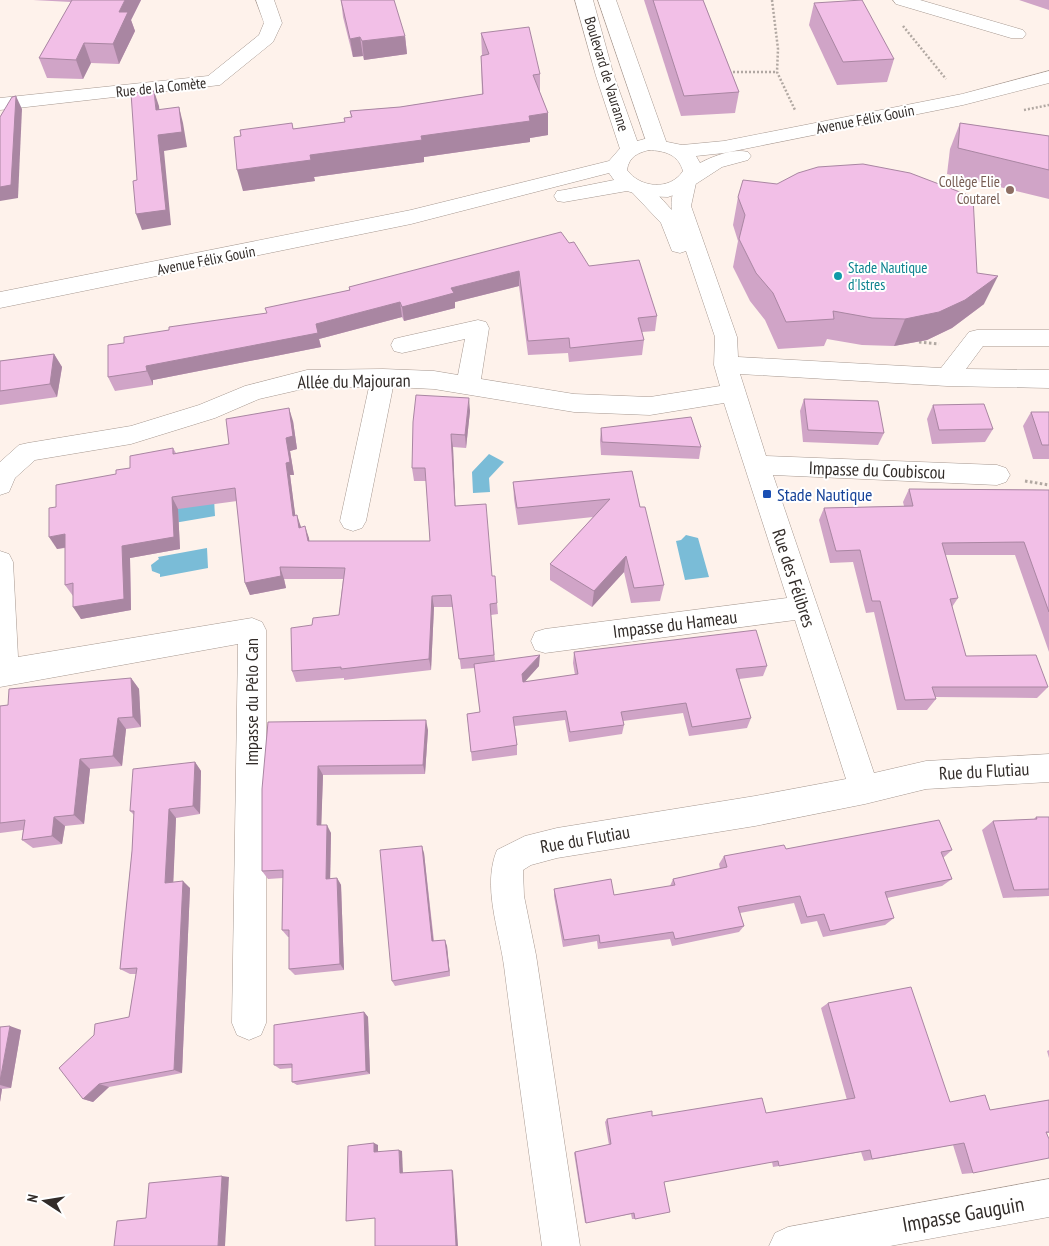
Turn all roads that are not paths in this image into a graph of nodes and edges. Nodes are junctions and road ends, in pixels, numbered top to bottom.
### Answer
1 (264, 0) edge
2 (584, 0) edge
3 (607, 0) edge
4 (902, 0) edge
5 (1017, 34) dead end
6 (1049, 77) edge
7 (1049, 92) edge
8 (0, 104) edge
9 (658, 144) junction
10 (630, 149) junction
11 (679, 150) junction
12 (617, 165) junction
13 (688, 180) junction
14 (634, 186) junction
15 (412, 217) junction
16 (0, 300) edge
17 (1049, 338) edge
18 (402, 345) dead end
19 (726, 366) junction
20 (947, 376) junction
21 (382, 378) junction
22 (1049, 379) edge
23 (468, 386) junction
24 (733, 393) junction
25 (757, 465) junction
26 (997, 475) dead end
27 (0, 485) edge
28 (353, 521) dead end
29 (0, 562) edge
30 (804, 608) junction
31 (546, 641) dead end
32 (2, 673) edge
33 (1049, 768) edge
34 (865, 790) junction
35 (249, 1023) dead end
36 (1049, 1198) edge
37 (561, 1246) edge
38 (788, 1246) edge

1 - 8 street, Rue de la Comète
2 - 10 street, Boulevard de Vauranne
3 - 9 street, Boulevard de Vauranne
4 - 5 street
6 - 11 street, Avenue Félix Gouin
7 - 13 street, Avenue Félix Gouin
9 - 10 street
9 - 11 street
10 - 12 street
11 - 13 street
12 - 14 street
12 - 15 street, Avenue Félix Gouin
13 - 14 street
13 - 19 street, Rue des Félibres
14 - 15 street, Avenue Félix Gouin
14 - 19 street, Rue des Félibres
15 - 16 street, Avenue Félix Gouin
17 - 20 street
18 - 23 street
19 - 20 street
19 - 24 street, Rue des Félibres
20 - 22 street
21 - 23 street, Allée du Majouran
21 - 27 street, Allée du Majouran
21 - 28 street
23 - 24 street, Allée du Majouran
24 - 25 street, Rue des Félibres
25 - 26 street, Impasse du Coubiscou
25 - 30 street, Rue des Félibres
29 - 32 street
30 - 31 street, Impasse du Hameau
30 - 34 street, Rue des Félibres
32 - 35 street, Impasse du Pélo Can
33 - 34 street, Rue du Flutiau
34 - 37 street, Rue du Flutiau
36 - 38 street, Impasse Gauguin

